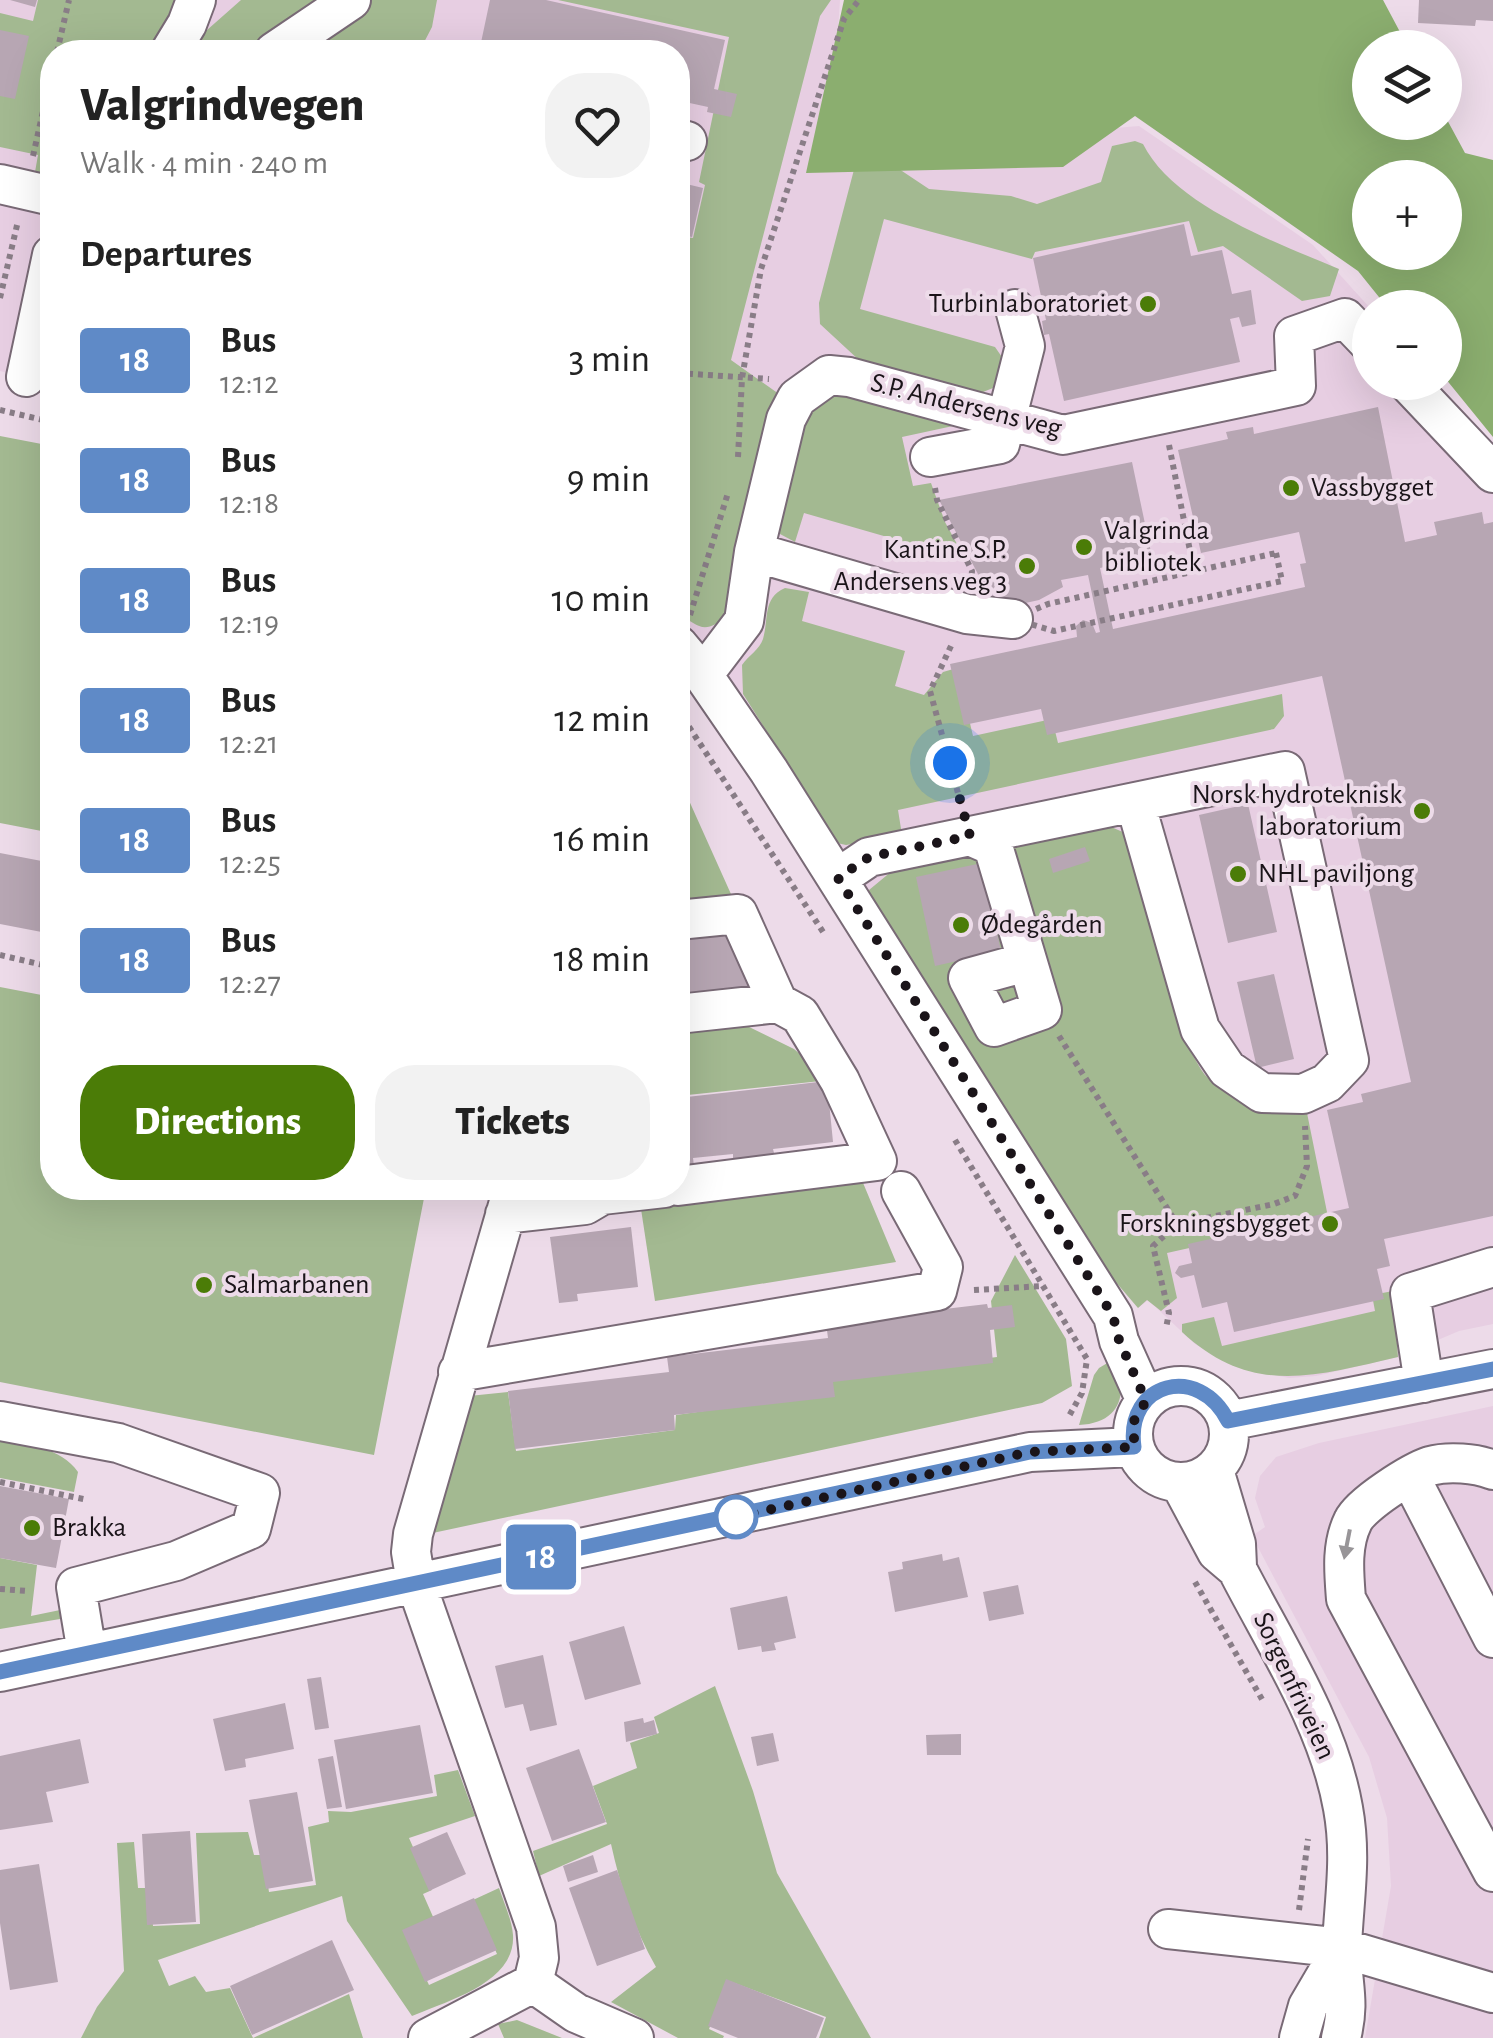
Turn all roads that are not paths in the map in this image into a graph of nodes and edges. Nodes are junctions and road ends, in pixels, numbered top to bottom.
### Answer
1 (196, 0) edge
2 (351, 0) edge
3 (177, 40) edge
4 (292, 40) edge
5 (0, 184) edge
6 (40, 193) edge
7 (1015, 309) dead end
8 (40, 311) edge
9 (1352, 325) edge
10 (26, 377) edge
11 (1424, 400) edge
12 (1007, 422) junction
13 (930, 457) road end
14 (1493, 472) edge
15 (754, 552) junction
16 (1012, 619) road end
17 (690, 648) edge
18 (702, 675) junction
19 (1135, 802) junction
20 (970, 836) junction
21 (838, 878) junction
22 (690, 919) edge
23 (1026, 962) junction
24 (778, 1004) junction
25 (690, 1013) edge
26 (690, 1184) edge
27 (901, 1191) dead end
28 (594, 1200) edge
29 (509, 1201) edge
30 (1493, 1267) edge
31 (1493, 1369) edge
32 (458, 1372) junction
33 (1424, 1383) junction
34 (1160, 1394) junction
35 (0, 1420) edge
36 (1228, 1421) junction
37 (1134, 1447) junction
38 (1493, 1470) edge
39 (1197, 1476) junction
40 (1410, 1478) junction
41 (416, 1583) junction
42 (1493, 1638) edge
43 (87, 1653) junction
44 (0, 1672) edge
45 (1493, 1872) edge
46 (1168, 1929) dead end
47 (1342, 1948) junction
48 (533, 1983) junction
49 (1493, 1993) edge
50 (428, 2038) edge
51 (634, 2038) edge
52 (1298, 2038) edge
53 (1341, 2038) edge

1 - 3 street
2 - 4 street
5 - 6 street
7 - 12 street
8 - 10 street
9 - 12 street, S.P. Andersens veg
11 - 14 street
12 - 13 street
12 - 15 street, S.P. Andersens veg
15 - 16 street
15 - 18 street
17 - 18 street
18 - 21 street
19 - 19 street
19 - 20 street
20 - 21 street
20 - 23 street
21 - 34 street
22 - 24 street
23 - 23 street
24 - 25 street
24 - 26 street
27 - 32 street
28 - 29 street
29 - 32 street
30 - 33 street
31 - 33 street
32 - 41 street
33 - 36 street
34 - 36 street
34 - 37 street
35 - 43 street
36 - 39 street
37 - 39 street
37 - 41 street
38 - 40 street
39 - 47 street, Sorgenfriveien
40 - 42 street
40 -> 45 street
41 - 43 street
41 - 48 street
43 - 44 street
46 - 47 street
47 - 49 street
47 - 52 street
47 - 53 street
48 - 50 street
48 - 51 street

